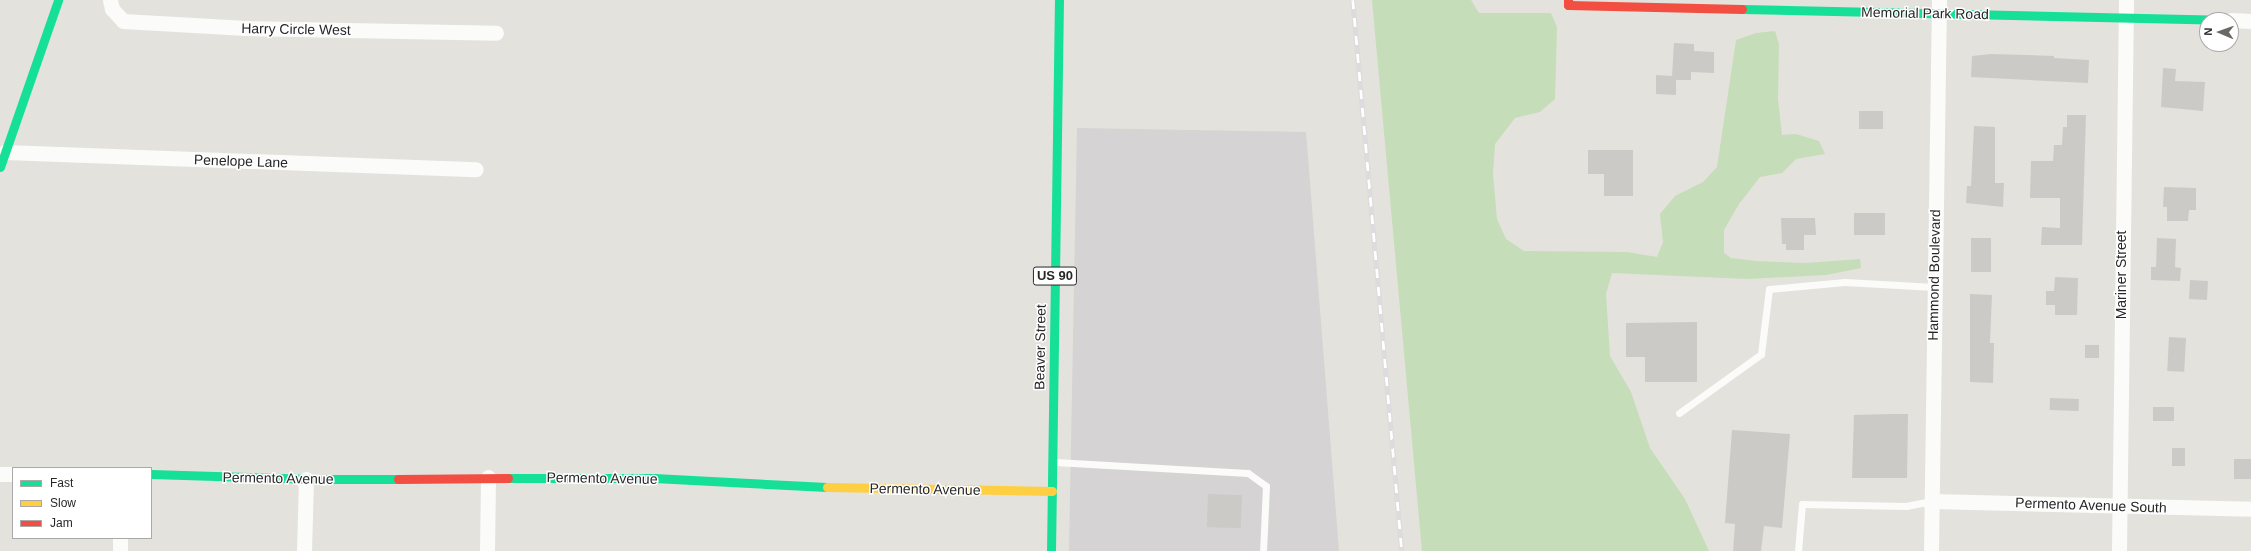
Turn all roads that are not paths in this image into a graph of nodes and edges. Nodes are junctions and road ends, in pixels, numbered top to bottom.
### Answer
1 (58, 0) edge
2 (110, 0) edge
3 (1059, 0) edge
4 (2126, 0) edge
5 (1568, 2) edge
6 (1754, 5) edge
7 (1939, 7) edge
8 (2126, 18) junction
9 (2199, 20) edge
10 (2239, 20) edge
11 (2251, 21) edge
12 (496, 33) dead end
13 (5, 152) junction
14 (0, 167) edge
15 (476, 169) dead end
16 (1934, 287) junction
17 (1679, 413) dead end
18 (1052, 462) junction
19 (0, 474) edge
20 (12, 474) edge
21 (152, 474) edge
22 (488, 478) junction
23 (306, 479) junction
24 (1052, 491) junction
25 (1932, 501) junction
26 (2120, 506) junction
27 (2251, 509) edge
28 (120, 539) edge
29 (120, 551) edge
30 (304, 551) edge
31 (487, 551) edge
32 (1051, 551) edge
33 (1263, 551) edge
34 (1798, 551) edge
35 (1931, 551) edge
36 (2119, 551) edge

1 - 13 street
2 - 12 street, Harry Circle West
3 - 18 street, Beaver Street / US 90
4 - 8 street, Mariner Street
5 - 6 street, Memorial Park Road
6 - 7 street, Memorial Park Road
7 - 8 street, Memorial Park Road
7 - 16 street, Hammond Boulevard
8 - 9 street, Memorial Park Road
8 - 26 street, Mariner Street
10 - 11 street
13 - 14 street
13 - 15 street, Penelope Lane
16 - 17 lane
16 - 25 street, Hammond Boulevard
18 - 24 street, Beaver Street / US 90
18 - 33 lane
19 - 20 street
21 - 23 street, Permento Avenue
22 - 23 street, Permento Avenue
22 - 24 street, Permento Avenue
22 - 31 street
23 - 30 street
24 - 32 street, Beaver Street / US 90
25 - 26 street, Permento Avenue South
25 - 34 lane
25 - 35 street, Hammond Boulevard
26 - 27 street, Permento Avenue South
26 - 36 street, Mariner Street
28 - 29 street

